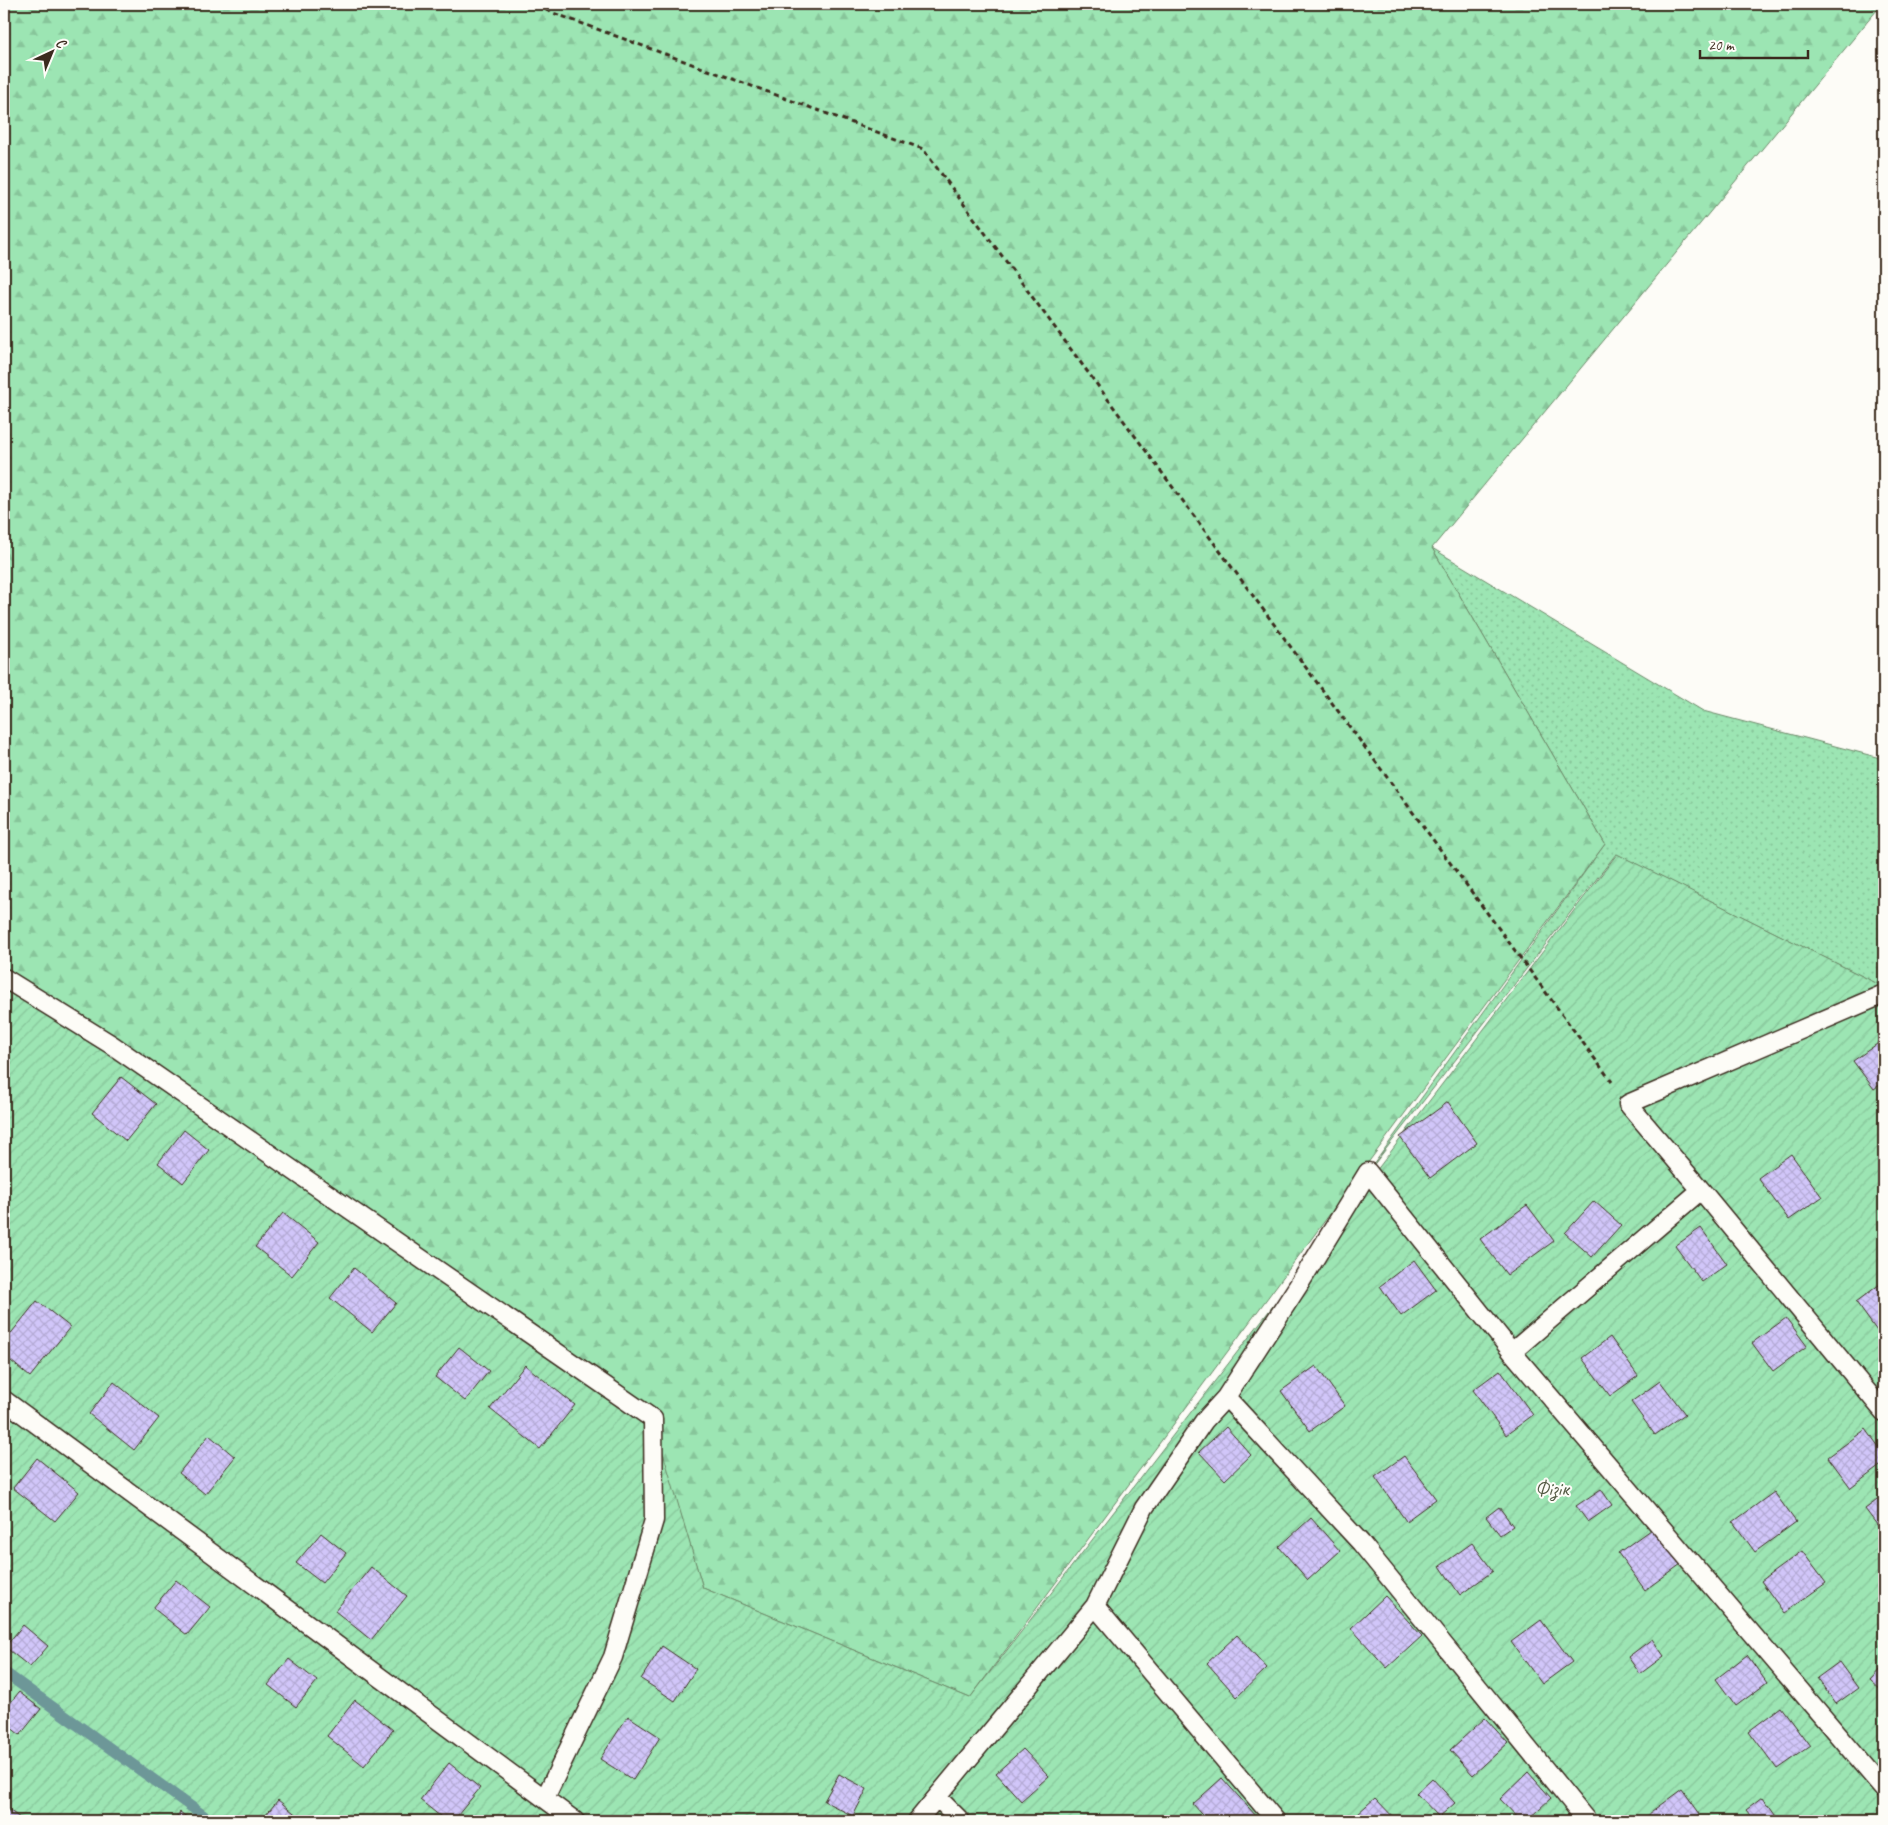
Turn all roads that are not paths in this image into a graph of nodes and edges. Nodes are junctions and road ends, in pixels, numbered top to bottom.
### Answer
1 (4, 978) edge
2 (1884, 994) edge
3 (1701, 1190) junction
4 (1512, 1352) junction
5 (1226, 1397) junction
6 (4, 1400) edge
7 (1884, 1412) edge
8 (1095, 1606) junction
9 (1884, 1789) edge
10 (545, 1798) junction
11 (937, 1798) junction
12 (576, 1821) edge
13 (917, 1821) edge
14 (961, 1821) edge
15 (1276, 1821) edge
16 (1587, 1821) edge

1 - 10 lane
2 - 3 lane
3 - 4 lane
3 - 7 lane
4 - 5 lane
4 - 9 lane
5 - 8 lane
5 - 16 lane
6 - 10 lane
8 - 11 lane
8 - 15 lane
10 - 12 lane
11 - 13 lane
11 - 14 lane

